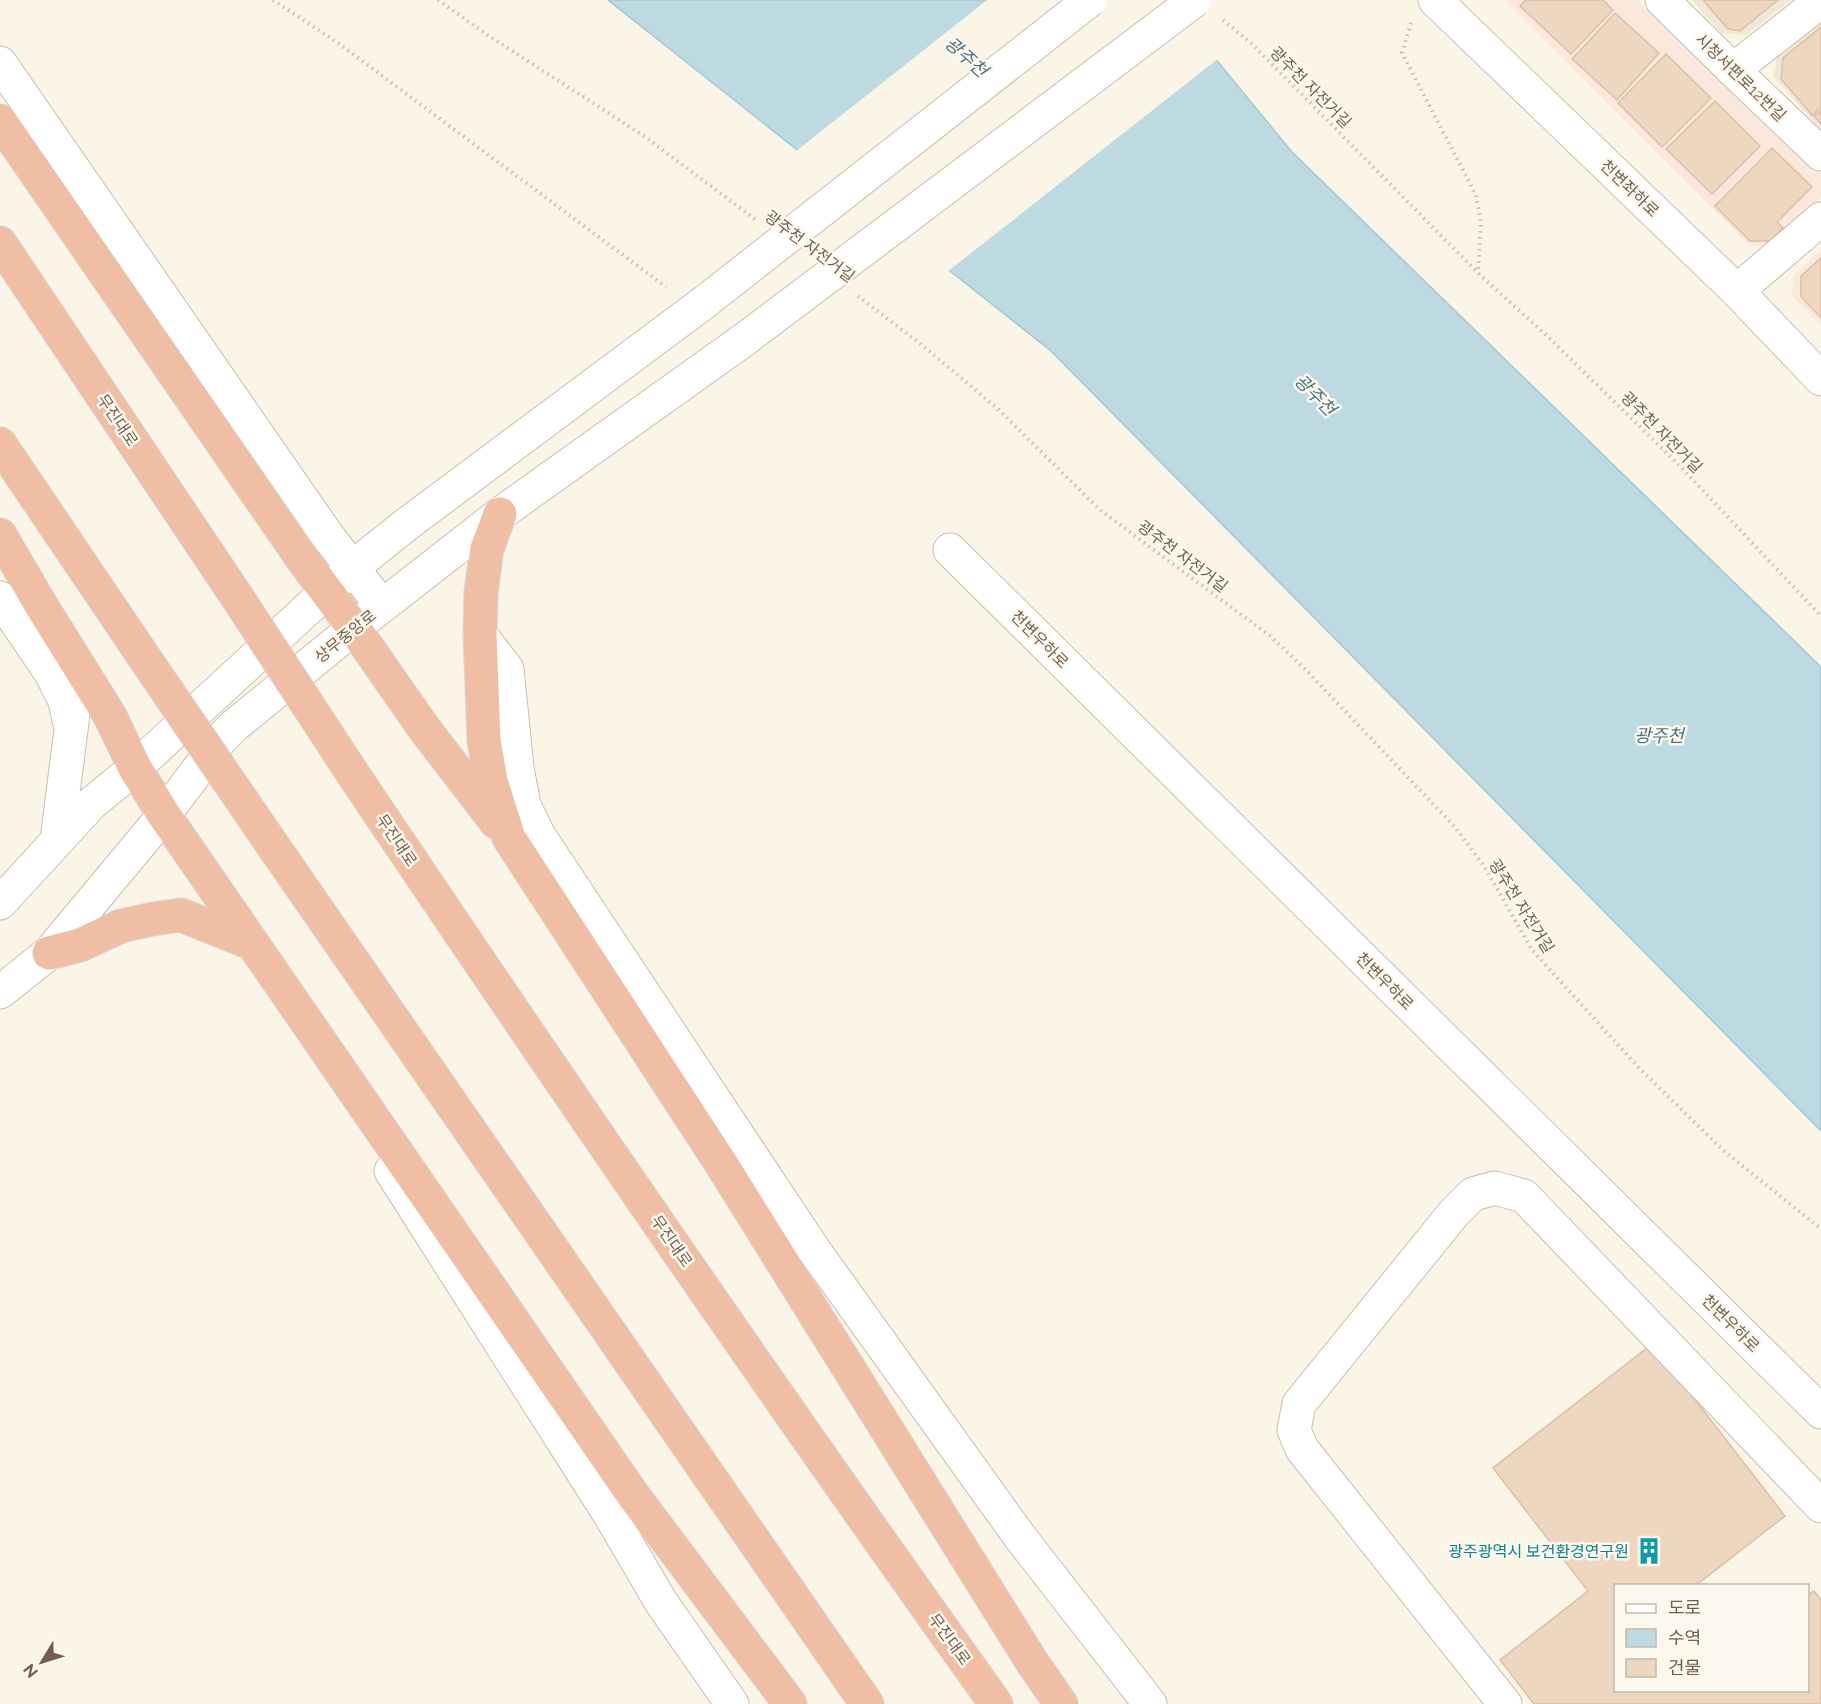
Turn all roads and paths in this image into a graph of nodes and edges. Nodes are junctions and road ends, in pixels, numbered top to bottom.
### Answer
1 (273, 0) edge
2 (438, 0) edge
3 (1090, 0) edge
4 (1662, 0) edge
5 (1821, 1) edge
6 (1206, 7) edge
7 (1423, 11) edge
8 (0, 63) edge
9 (1733, 70) junction
10 (0, 121) edge
11 (1821, 154) edge
12 (1821, 219) edge
13 (757, 221) dead end
14 (0, 243) edge
15 (1478, 273) junction
16 (666, 287) dead end
17 (1737, 291) junction
18 (852, 292) dead end
19 (1821, 379) edge
20 (0, 444) edge
21 (500, 514) junction
22 (0, 535) edge
23 (950, 550) dead end
24 (352, 568) junction
25 (326, 591) junction
26 (0, 598) edge
27 (382, 606) junction
28 (1821, 616) edge
29 (354, 628) junction
30 (480, 634) junction
31 (79, 667) junction
32 (71, 732) junction
33 (135, 768) junction
34 (164, 814) junction
35 (509, 838) junction
36 (57, 840) junction
37 (0, 903) edge
38 (251, 943) junction
39 (49, 953) junction
40 (0, 992) edge
41 (1821, 1229) edge
42 (1821, 1412) edge
43 (1821, 1506) edge
44 (732, 1704) edge
45 (790, 1704) edge
46 (867, 1704) edge
47 (996, 1704) edge
48 (1060, 1704) edge
49 (1150, 1704) edge
50 (1505, 1704) edge

1 - 16 path
2 - 13 path, 광주천 자전거길
3 - 24 street, bridge
4 - 9 street, 시청서편로12번길
5 - 9 street
6 - 15 path, 광주천 자전거길
6 - 21 street, 상무중앙로, bridge
7 - 15 path
7 - 17 street, 천변좌하로
8 - 24 street
9 - 11 street, 시청서편로12번길
10 - 25 highway
12 - 17 street
14 - 47 highway, 무진대로, bridge
15 - 28 path, 광주천 자전거길
17 - 19 street, 천변좌하로
18 - 41 path, 광주천 자전거길
20 - 46 highway, bridge
21 - 27 street, 상무중앙로
21 - 30 highway
22 - 31 highway
23 - 42 street, 천변우하로
24 - 25 street
24 - 27 street
25 - 29 highway
25 - 33 street
26 - 32 street
27 - 29 street, 상무중앙로
29 - 34 street, 상무중앙로
29 - 35 highway
30 - 35 highway
30 - 49 street
31 - 32 street
31 - 33 highway
32 - 36 street
33 - 34 highway
33 - 36 street
34 - 38 highway
34 - 39 street, 상무중앙로
35 - 48 highway
36 - 37 street
38 - 39 highway
38 - 44 street
38 - 45 highway
39 - 40 street, 상무중앙로
43 - 50 street

